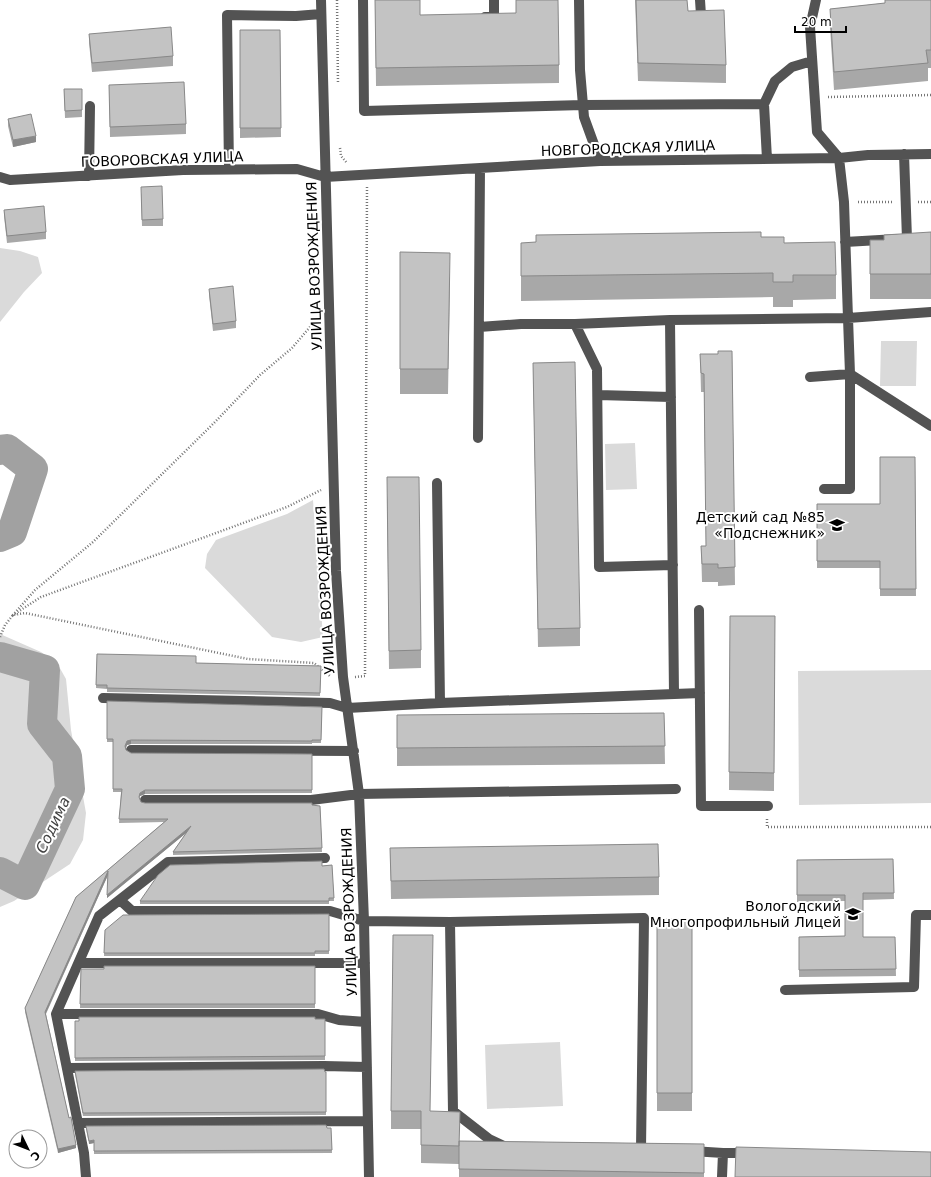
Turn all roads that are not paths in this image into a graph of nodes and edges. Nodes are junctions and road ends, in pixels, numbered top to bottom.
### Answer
1 (321, 0) edge
2 (363, 0) edge
3 (494, 0) edge
4 (580, 0) edge
5 (700, 0) edge
6 (816, 0) edge
7 (321, 14) junction
8 (701, 14) edge
9 (472, 18) edge
10 (812, 61) junction
11 (764, 104) junction
12 (583, 105) junction
13 (90, 106) dead end
14 (904, 154) junction
15 (931, 154) edge
16 (839, 158) junction
17 (767, 159) junction
18 (600, 161) junction
19 (480, 168) junction
20 (229, 170) junction
21 (90, 176) junction
22 (0, 177) edge
23 (325, 177) junction
24 (919, 238) edge
25 (907, 239) junction
26 (845, 242) junction
27 (931, 312) edge
28 (848, 318) junction
29 (670, 320) junction
30 (575, 324) junction
31 (479, 327) junction
32 (850, 374) junction
33 (810, 377) dead end
34 (598, 395) junction
35 (671, 397) junction
36 (931, 426) edge
37 (478, 438) dead end
38 (437, 483) dead end
39 (824, 489) dead end
40 (673, 565) junction
41 (699, 610) dead end
42 (700, 693) junction
43 (674, 694) junction
44 (103, 698) dead end
45 (440, 703) junction
46 (347, 708) junction
47 (131, 750) dead end
48 (354, 751) junction
49 (676, 789) dead end
50 (359, 794) junction
51 (145, 800) dead end
52 (768, 806) road end
53 (325, 858) dead end
54 (120, 900) junction
55 (931, 915) edge
56 (364, 921) junction
57 (450, 922) junction
58 (79, 963) junction
59 (365, 963) junction
60 (785, 990) dead end
61 (56, 1014) junction
62 (366, 1022) junction
63 (367, 1067) junction
64 (67, 1068) junction
65 (368, 1121) junction
66 (78, 1122) junction
67 (513, 1147) edge
68 (641, 1149) edge
69 (686, 1151) edge
70 (722, 1153) junction
71 (761, 1154) edge
72 (86, 1177) edge
73 (369, 1177) edge
74 (722, 1177) edge

1 - 7 street, УЛИЦА ВОЗРОЖДЕНИЯ
2 - 12 street
3 - 9 street
4 - 12 street
5 - 8 street
6 - 10 street
7 - 20 street
7 - 23 street, УЛИЦА ВОЗРОЖДЕНИЯ
10 - 11 street
10 - 16 street
11 - 12 street
11 - 17 street
12 - 18 street
13 - 21 street
14 - 15 street, НОВГОРОДСКАЯ УЛИЦА
14 - 16 street, НОВГОРОДСКАЯ УЛИЦА
14 - 25 street
16 - 17 street, НОВГОРОДСКАЯ УЛИЦА
16 - 26 street
17 - 18 street, НОВГОРОДСКАЯ УЛИЦА
18 - 19 street, НОВГОРОДСКАЯ УЛИЦА
19 - 23 street, НОВГОРОДСКАЯ УЛИЦА
19 - 31 street
20 - 21 street, ГОВОРОВСКАЯ УЛИЦА
20 - 23 street, ГОВОРОВСКАЯ УЛИЦА
21 - 22 street, ГОВОРОВСКАЯ УЛИЦА
23 - 46 street, УЛИЦА ВОЗРОЖДЕНИЯ
24 - 25 street
25 - 26 street
26 - 28 street
27 - 28 street
28 - 29 street
28 - 32 street
29 - 30 street
29 - 35 street
30 - 31 street
30 - 34 street
31 - 37 street
32 - 33 street
32 - 36 street
32 - 39 street
34 - 35 street
34 - 40 street
35 - 40 street
38 - 45 street
40 - 43 street
41 - 42 street
42 - 43 street
42 - 52 street
43 - 45 street
44 - 46 street
45 - 46 street
46 - 48 street, УЛИЦА ВОЗРОЖДЕНИЯ
47 - 48 street
48 - 50 street, УЛИЦА ВОЗРОЖДЕНИЯ
49 - 50 street
50 - 51 street
50 - 56 street, УЛИЦА ВОЗРОЖДЕНИЯ
53 - 54 street
54 - 56 street
54 - 58 street
55 - 60 street
56 - 57 street
56 - 59 street, УЛИЦА ВОЗРОЖДЕНИЯ
57 - 67 street
57 - 68 street
58 - 59 street
58 - 61 street
59 - 62 street, УЛИЦА ВОЗРОЖДЕНИЯ
61 - 62 street
61 - 64 street
62 - 63 street, УЛИЦА ВОЗРОЖДЕНИЯ
63 - 64 street
63 - 65 street, УЛИЦА ВОЗРОЖДЕНИЯ
64 - 66 street
65 - 66 street
65 - 73 street, УЛИЦА ВОЗРОЖДЕНИЯ
66 - 72 street
69 - 70 street
70 - 71 street
70 - 74 street

